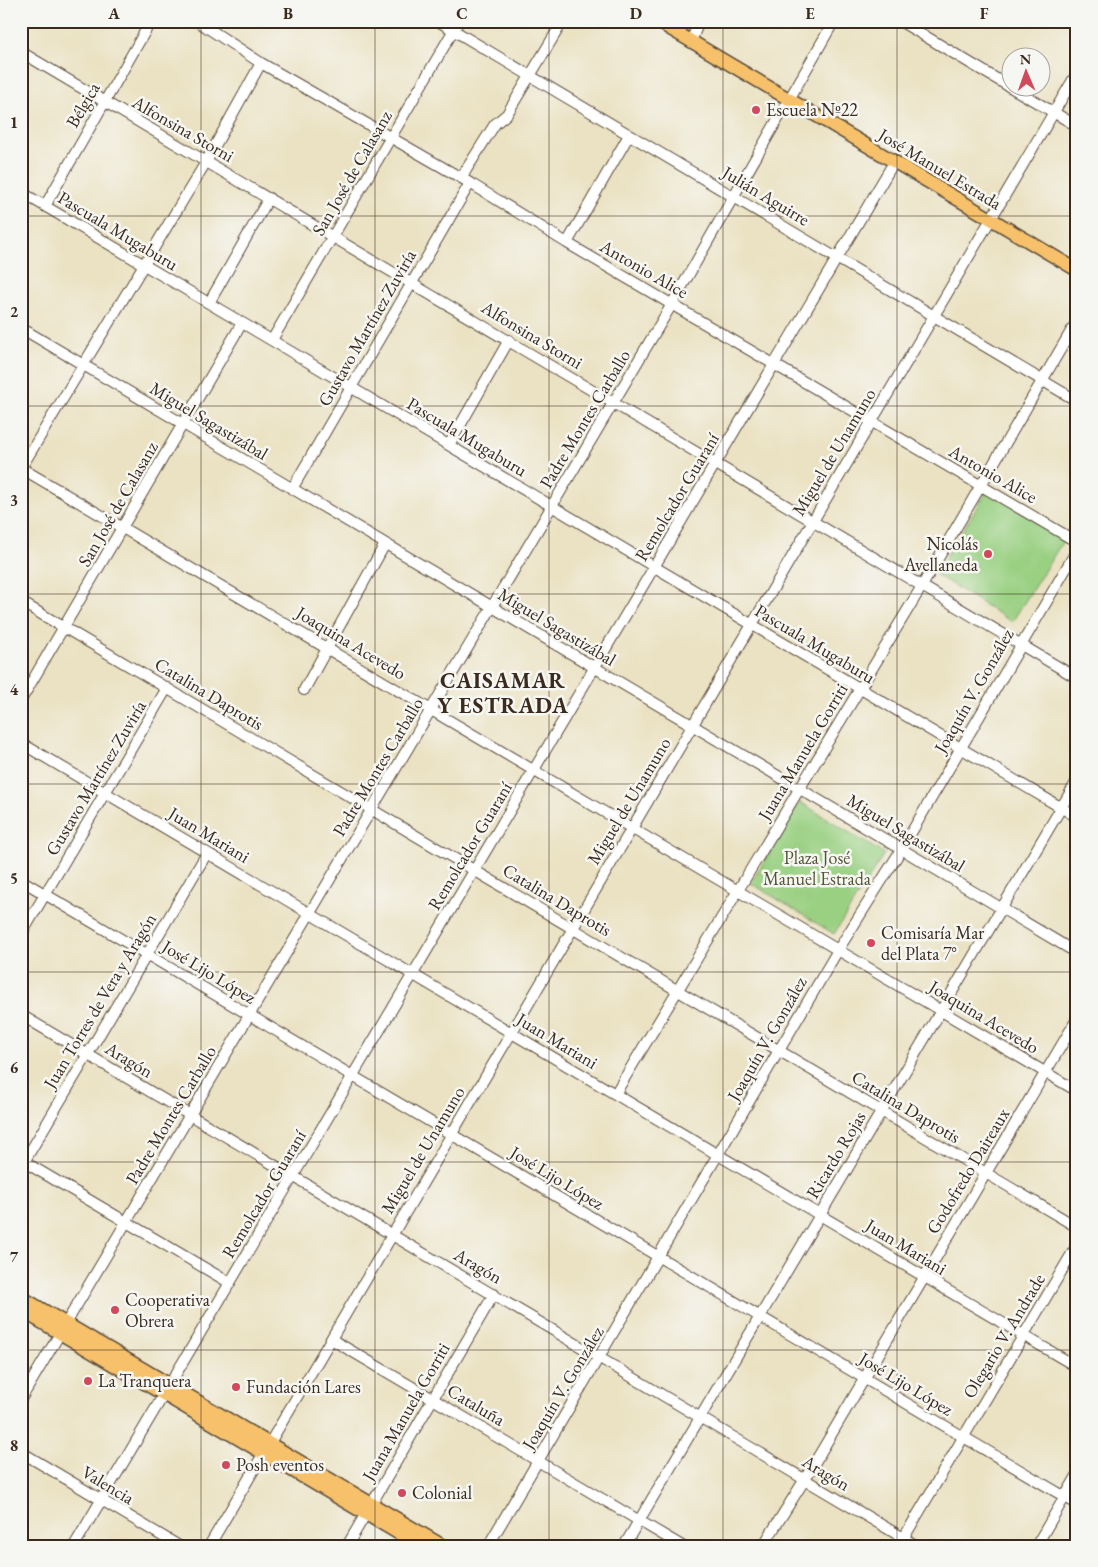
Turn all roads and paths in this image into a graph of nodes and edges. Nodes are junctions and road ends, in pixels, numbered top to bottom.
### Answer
1 (151, 21) edge
2 (197, 21) edge
3 (438, 21) edge
4 (460, 21) edge
5 (563, 21) edge
6 (657, 21) edge
7 (699, 21) edge
8 (834, 21) edge
9 (900, 21) edge
10 (454, 31) junction
11 (691, 42) junction
12 (21, 52) edge
13 (261, 63) junction
14 (1077, 73) edge
15 (529, 76) junction
16 (1000, 80) edge
17 (1030, 98) edge
18 (788, 99) junction
19 (104, 102) junction
20 (1054, 112) junction
21 (1077, 126) edge
22 (629, 135) junction
23 (390, 139) junction
24 (206, 162) junction
25 (894, 162) junction
26 (465, 181) junction
27 (21, 192) edge
28 (736, 196) junction
29 (269, 198) junction
30 (45, 206) junction
31 (991, 219) junction
32 (333, 236) junction
33 (568, 243) junction
34 (837, 258) junction
35 (143, 264) junction
36 (1077, 270) edge
37 (412, 282) junction
38 (208, 303) junction
39 (672, 304) junction
40 (933, 316) junction
41 (1077, 321) edge
42 (242, 323) junction
43 (21, 328) edge
44 (272, 340) junction
45 (509, 340) junction
46 (774, 364) junction
47 (82, 365) junction
48 (1042, 380) junction
49 (351, 387) junction
50 (1077, 401) edge
51 (613, 402) junction
52 (871, 422) junction
53 (183, 424) junction
54 (449, 445) junction
55 (716, 463) junction
56 (21, 468) edge
57 (981, 487) junction
58 (292, 489) junction
59 (552, 506) junction
60 (813, 521) junction
61 (124, 528) junction
62 (1077, 542) edge
63 (385, 544) junction
64 (1077, 550) edge
65 (654, 567) junction
66 (922, 586) junction
67 (21, 602) edge
68 (492, 607) junction
69 (751, 624) junction
70 (64, 628) junction
71 (1020, 645) junction
72 (327, 648) junction
73 (594, 668) junction
74 (1077, 678) edge
75 (167, 688) junction
76 (860, 689) junction
77 (304, 690) dead end
78 (21, 700) edge
79 (431, 709) junction
80 (692, 726) junction
81 (21, 743) edge
82 (960, 747) junction
83 (534, 770) junction
84 (1077, 781) edge
85 (800, 789) junction
86 (105, 793) junction
87 (1061, 807) junction
88 (372, 809) junction
89 (1077, 817) edge
90 (632, 828) junction
91 (901, 850) junction
92 (206, 853) junction
93 (474, 870) junction
94 (21, 880) edge
95 (739, 891) junction
96 (45, 894) junction
97 (1001, 908) junction
98 (310, 914) junction
99 (572, 928) junction
100 (21, 935) edge
101 (838, 950) junction
102 (1077, 953) edge
103 (147, 954) junction
104 (412, 974) junction
105 (679, 991) junction
106 (941, 1010) junction
107 (21, 1015) edge
108 (249, 1015) junction
109 (1077, 1019) edge
110 (511, 1033) junction
111 (779, 1051) junction
112 (88, 1054) junction
113 (1045, 1072) junction
114 (352, 1076) junction
115 (1077, 1091) edge
116 (615, 1094) junction
117 (881, 1111) junction
118 (190, 1115) junction
119 (451, 1134) junction
120 (718, 1155) junction
121 (22, 1162) edge
122 (986, 1173) junction
123 (293, 1176) junction
124 (820, 1215) junction
125 (126, 1222) junction
126 (1077, 1227) edge
127 (392, 1235) junction
128 (1077, 1245) edge
129 (659, 1257) junction
130 (924, 1277) junction
131 (230, 1283) junction
132 (494, 1294) junction
133 (21, 1297) edge
134 (21, 1310) edge
135 (760, 1317) junction
136 (63, 1328) junction
137 (1023, 1336) junction
138 (331, 1338) junction
139 (600, 1358) junction
140 (1077, 1367) edge
141 (864, 1379) junction
142 (166, 1389) junction
143 (433, 1398) junction
144 (21, 1399) edge
145 (700, 1417) junction
146 (963, 1437) junction
147 (266, 1448) junction
148 (21, 1452) edge
149 (539, 1461) junction
150 (1077, 1476) edge
151 (805, 1479) junction
152 (1064, 1497) junction
153 (101, 1500) junction
154 (1077, 1504) edge
155 (369, 1509) junction
156 (639, 1520) junction
157 (901, 1542) edge
158 (74, 1546) edge
159 (179, 1546) edge
160 (209, 1546) edge
161 (346, 1546) edge
162 (420, 1546) edge
163 (443, 1546) edge
164 (488, 1546) edge
165 (624, 1546) edge
166 (682, 1546) edge
167 (763, 1546) edge
168 (917, 1546) edge
169 (1036, 1546) edge

1 - 19 street, Bélgica
2 - 13 street, Antonio Alice
3 - 10 street, Julián Aguirre
4 - 10 street, San José de Calasanz
5 - 15 street, Gustavo Martínez Zuviría
6 - 11 main road, José Manuel Estrada
7 - 11 street
8 - 18 street, Padre Montes Carballo
9 - 16 street
10 - 15 street, Julián Aguirre
10 - 23 street, San José de Calasanz
11 - 18 main road, José Manuel Estrada
12 - 19 street, Alfonsina Storni
13 - 23 street, Antonio Alice
13 - 24 street
14 - 20 street, Miguel de Unamuno
15 - 22 street, Julián Aguirre
15 - 26 street, Gustavo Martínez Zuviría
17 - 20 street
18 - 25 main road, José Manuel Estrada
18 - 28 street, Padre Montes Carballo
19 - 24 street, Alfonsina Storni
19 - 30 street, Bélgica
20 - 21 street
20 - 31 street, Miguel de Unamuno
22 - 28 street, Julián Aguirre
22 - 33 street
23 - 26 street, Antonio Alice
23 - 32 street, San José de Calasanz
24 - 29 street, Alfonsina Storni
24 - 35 street
25 - 31 main road, José Manuel Estrada
25 - 34 street, Remolcador Guaraní
26 - 33 street, Antonio Alice
26 - 37 street, Gustavo Martínez Zuviría
27 - 30 street, Pascuala Mugaburu
28 - 34 street, Julián Aguirre
28 - 39 street, Padre Montes Carballo
29 - 32 street, Alfonsina Storni
29 - 38 street
30 - 35 street, Pascuala Mugaburu
31 - 36 main road, José Manuel Estrada
31 - 40 street, Miguel de Unamuno
32 - 37 street, Alfonsina Storni
32 - 44 street, San José de Calasanz
33 - 39 street, Antonio Alice
34 - 40 street, Julián Aguirre
34 - 46 street, Remolcador Guaraní
35 - 38 street, Pascuala Mugaburu
35 - 47 street
37 - 45 street, Alfonsina Storni
37 - 49 street, Gustavo Martínez Zuviría
38 - 42 street, Pascuala Mugaburu
39 - 46 street, Antonio Alice
39 - 51 street, Padre Montes Carballo
40 - 48 street, Julián Aguirre
40 - 52 street, Miguel de Unamuno
41 - 48 street, Juana Manuela Gorriti
42 - 44 street, Pascuala Mugaburu
42 - 53 street, San José de Calasanz
43 - 47 street, Miguel Sagastizábal
44 - 49 street, Pascuala Mugaburu
45 - 51 street, Alfonsina Storni
45 - 54 street
46 - 52 street, Antonio Alice
46 - 55 street, Remolcador Guaraní
47 - 53 street, Miguel Sagastizábal
47 - 56 street
48 - 50 street, Julián Aguirre
48 - 57 street, Juana Manuela Gorriti
49 - 54 street, Pascuala Mugaburu
49 - 58 street, Gustavo Martínez Zuviría
51 - 55 street, Alfonsina Storni
51 - 59 street, Padre Montes Carballo
52 - 57 street, Antonio Alice
52 - 60 street, Miguel de Unamuno
53 - 58 street, Miguel Sagastizábal
53 - 61 street, San José de Calasanz
54 - 59 street, Pascuala Mugaburu
55 - 60 street, Alfonsina Storni
55 - 65 street, Remolcador Guaraní
56 - 61 street, Joaquina Acevedo
57 - 62 street, Antonio Alice
57 - 66 street, Juana Manuela Gorriti
58 - 63 street, Miguel Sagastizábal
59 - 65 street, Pascuala Mugaburu
59 - 68 street, Padre Montes Carballo
60 - 66 street, Alfonsina Storni
60 - 69 street, Miguel de Unamuno
61 - 70 street, San José de Calasanz
61 - 72 street, Joaquina Acevedo
63 - 68 street, Miguel Sagastizábal
63 - 72 street
64 - 71 street, Joaquín V. González
65 - 69 street, Pascuala Mugaburu
65 - 73 street, Remolcador Guaraní
66 - 71 street, Alfonsina Storni
66 - 76 street, Juana Manuela Gorriti
67 - 70 street, Catalina Daprotis
68 - 73 street, Miguel Sagastizábal
68 - 79 street, Padre Montes Carballo
69 - 76 street, Pascuala Mugaburu
69 - 80 street, Miguel de Unamuno
70 - 75 street, Catalina Daprotis
70 - 78 street, San José de Calasanz
71 - 74 street, Alfonsina Storni
71 - 82 street, Joaquín V. González
72 - 77 street
72 - 79 street, Joaquina Acevedo
73 - 80 street, Miguel Sagastizábal
73 - 83 street, Remolcador Guaraní
75 - 86 street, Gustavo Martínez Zuviría
75 - 88 street, Catalina Daprotis
76 - 82 street, Pascuala Mugaburu
76 - 85 street, Juana Manuela Gorriti
79 - 83 street, Joaquina Acevedo
79 - 88 street, Padre Montes Carballo
80 - 85 street, Miguel Sagastizábal
80 - 90 street, Miguel de Unamuno
81 - 86 street, Juan Mariani
82 - 87 street, Pascuala Mugaburu
82 - 91 street, Joaquín V. González
83 - 90 street, Joaquina Acevedo
83 - 93 street, Remolcador Guaraní
84 - 87 street, Ricardo Rojas
85 - 91 street, Miguel Sagastizábal
85 - 95 street, Juana Manuela Gorriti
86 - 92 street, Juan Mariani
86 - 96 street, Gustavo Martínez Zuviría
87 - 89 street, Pascuala Mugaburu
87 - 97 street, Ricardo Rojas
88 - 93 street, Catalina Daprotis
88 - 98 street, Padre Montes Carballo
90 - 95 street, Joaquina Acevedo
90 - 99 street, Miguel de Unamuno
91 - 97 street, Miguel Sagastizábal
91 - 101 street, Joaquín V. González
92 - 98 street, Juan Mariani
92 - 103 street, Juan Torres de Vera y Aragón
93 - 99 street, Catalina Daprotis
93 - 104 street, Remolcador Guaraní
94 - 96 street, José Lijo López
95 - 101 street, Joaquina Acevedo
95 - 105 street, Juana Manuela Gorriti
96 - 100 street, Gustavo Martínez Zuviría
96 - 103 street, José Lijo López
97 - 102 street, Miguel Sagastizábal
97 - 106 street, Ricardo Rojas
98 - 104 street, Juan Mariani
98 - 108 street, Padre Montes Carballo
99 - 105 street, Catalina Daprotis
99 - 110 street, Miguel de Unamuno
101 - 106 street, Joaquina Acevedo
101 - 111 street, Joaquín V. González
103 - 108 street, José Lijo López
103 - 112 street, Juan Torres de Vera y Aragón
104 - 110 street, Juan Mariani
104 - 114 street, Remolcador Guaraní
105 - 111 street, Catalina Daprotis
105 - 116 street, Juana Manuela Gorriti
106 - 113 street, Joaquina Acevedo
106 - 117 street, Ricardo Rojas
107 - 112 street, Aragón
108 - 114 street, José Lijo López
108 - 118 street, Padre Montes Carballo
109 - 113 street, Godofredo Daireaux
110 - 116 street, Juan Mariani
110 - 119 street, Miguel de Unamuno
111 - 117 street, Catalina Daprotis
111 - 120 street, Joaquín V. González
112 - 118 street, Aragón
112 - 121 street, Juan Torres de Vera y Aragón
113 - 115 street, Joaquina Acevedo
113 - 122 street, Godofredo Daireaux
114 - 119 street, José Lijo López
114 - 123 street, Remolcador Guaraní
116 - 120 street, Juan Mariani
117 - 122 street, Catalina Daprotis
117 - 124 street, Ricardo Rojas
118 - 123 street, Aragón
118 - 125 street, Padre Montes Carballo
119 - 127 street, Miguel de Unamuno
119 - 129 street, José Lijo López
120 - 124 street, Juan Mariani
120 - 129 street, Joaquín V. González
121 - 125 street
122 - 126 street, Catalina Daprotis
122 - 130 street, Godofredo Daireaux
123 - 127 street, Aragón
123 - 131 street, Remolcador Guaraní
124 - 130 street, Juan Mariani
124 - 135 street, Ricardo Rojas
125 - 131 street
125 - 136 street, Padre Montes Carballo
127 - 132 street, Aragón
127 - 138 street, Miguel de Unamuno
128 - 137 street, Olegario V. Andrade
129 - 135 street, José Lijo López
129 - 139 street, Joaquín V. González
130 - 137 street, Juan Mariani
130 - 141 street, Godofredo Daireaux
131 - 142 street, Remolcador Guaraní
132 - 139 street, Aragón
132 - 143 street, Juana Manuela Gorriti
133 - 136 main road
134 - 136 main road
135 - 141 street, José Lijo López
135 - 145 street, Ricardo Rojas
136 - 142 main road
136 - 144 street, Padre Montes Carballo
137 - 140 street, Juan Mariani
137 - 146 street, Olegario V. Andrade
138 - 143 street, Cataluña
138 - 147 street, Miguel de Unamuno
139 - 145 street, Aragón
139 - 149 street, Joaquín V. González
141 - 146 street, José Lijo López
141 - 151 street, Godofredo Daireaux
142 - 147 main road
142 - 153 street, Remolcador Guaraní
143 - 149 street, Cataluña
143 - 155 street, Juana Manuela Gorriti
145 - 151 street, Aragón
145 - 156 street, Ricardo Rojas
146 - 152 street, José Lijo López
146 - 157 street, Olegario V. Andrade
147 - 155 main road
147 - 160 street, Miguel de Unamuno
148 - 153 street, Valencia
149 - 156 street, Cataluña
149 - 164 street, Joaquín V. González
150 - 152 street
151 - 157 street, Aragón
151 - 167 street, Godofredo Daireaux
152 - 154 street, José Lijo López
152 - 169 street
153 - 158 street, Remolcador Guaraní
153 - 159 street, Valencia
155 - 161 street, Juana Manuela Gorriti
155 - 162 main road
155 - 163 main road
156 - 165 street, Ricardo Rojas
156 - 166 street, Cataluña
157 - 168 street, Aragón

